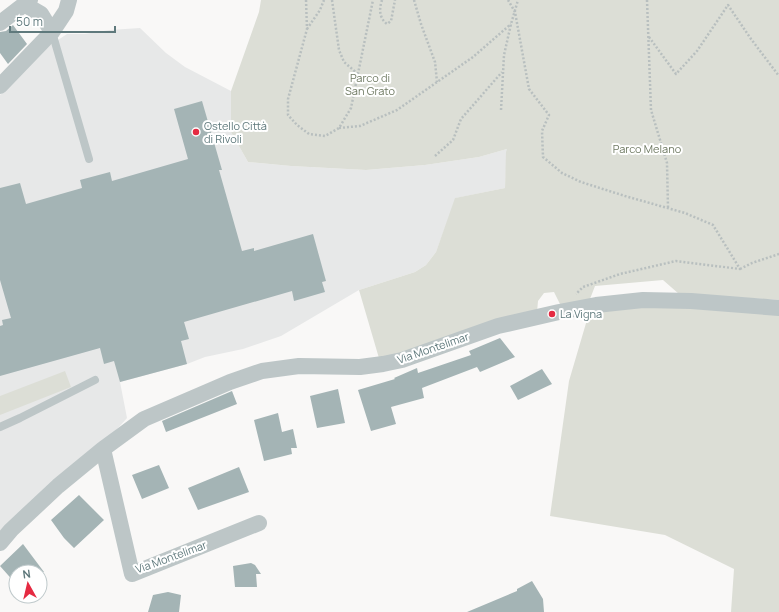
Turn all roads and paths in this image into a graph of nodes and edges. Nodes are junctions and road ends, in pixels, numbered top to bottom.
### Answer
1 (69, 0) edge
2 (306, 0) edge
3 (324, 0) edge
4 (332, 0) edge
5 (373, 0) edge
6 (382, 0) edge
7 (395, 0) edge
8 (414, 0) edge
9 (508, 0) edge
10 (518, 0) edge
11 (647, 0) edge
12 (27, 2) edge
13 (515, 12) junction
14 (0, 23) edge
15 (511, 24) junction
16 (307, 29) junction
17 (52, 32) junction
18 (649, 38) junction
19 (503, 71) junction
20 (358, 74) junction
21 (779, 76) edge
22 (437, 82) junction
23 (0, 86) edge
24 (501, 110) dead end
25 (339, 128) junction
26 (435, 156) dead end
27 (89, 159) dead end
28 (668, 208) junction
29 (779, 254) edge
30 (740, 269) junction
31 (779, 308) edge
32 (559, 312) junction
33 (95, 380) dead end
34 (0, 427) edge
35 (103, 449) junction
36 (260, 523) dead end
37 (0, 543) edge

1 - 17 street
2 - 16 path
3 - 16 path
4 - 20 path
5 - 20 path
6 - 7 path
8 - 22 path
9 - 13 path
10 - 13 path
11 - 18 path
12 - 14 street
12 - 17 street
13 - 15 path
13 - 28 path
15 - 19 path
15 - 22 path
16 - 25 path
17 - 23 street
17 - 27 lane
18 - 21 path
18 - 28 path
19 - 24 path
19 - 26 path
20 - 25 path
22 - 25 path
28 - 30 path
29 - 30 path
30 - 32 path
31 - 32 street, Via Montelimar
32 - 35 street, Via Montelimar
33 - 34 lane
35 - 36 street, Via Montelimar
35 - 37 street, Via Montelimar

